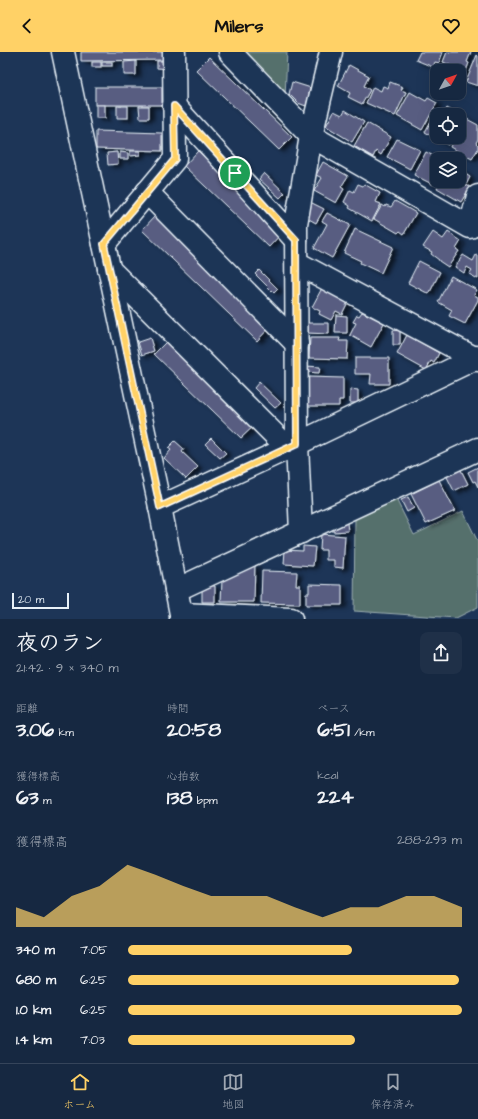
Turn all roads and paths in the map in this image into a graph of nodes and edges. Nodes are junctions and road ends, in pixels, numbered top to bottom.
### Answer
1 (63, 52) edge
2 (174, 52) edge
3 (230, 52) edge
4 (331, 52) edge
5 (174, 106) junction
6 (311, 136) junction
7 (147, 192) junction
8 (478, 196) edge
9 (296, 240) junction
10 (104, 244) junction
11 (297, 264) junction
12 (109, 269) junction
13 (297, 344) junction
14 (477, 359) edge
15 (293, 446) junction
16 (478, 449) edge
17 (160, 507) junction
18 (301, 532) junction
19 (176, 590) junction
20 (181, 616) edge
21 (291, 619) edge

1 - 10 street
2 - 5 street
3 - 6 street
4 - 6 street
5 - 7 street
5 - 9 street
6 - 8 street
6 - 9 street
7 - 10 street
7 - 13 street
9 - 11 street
10 - 12 street
11 - 13 street
11 - 14 street
12 - 15 street
12 - 17 street
13 - 15 street
14 - 15 street
15 - 17 street
15 - 18 street
16 - 18 street
17 - 19 street
18 - 19 street
19 - 20 street
20 - 21 street

